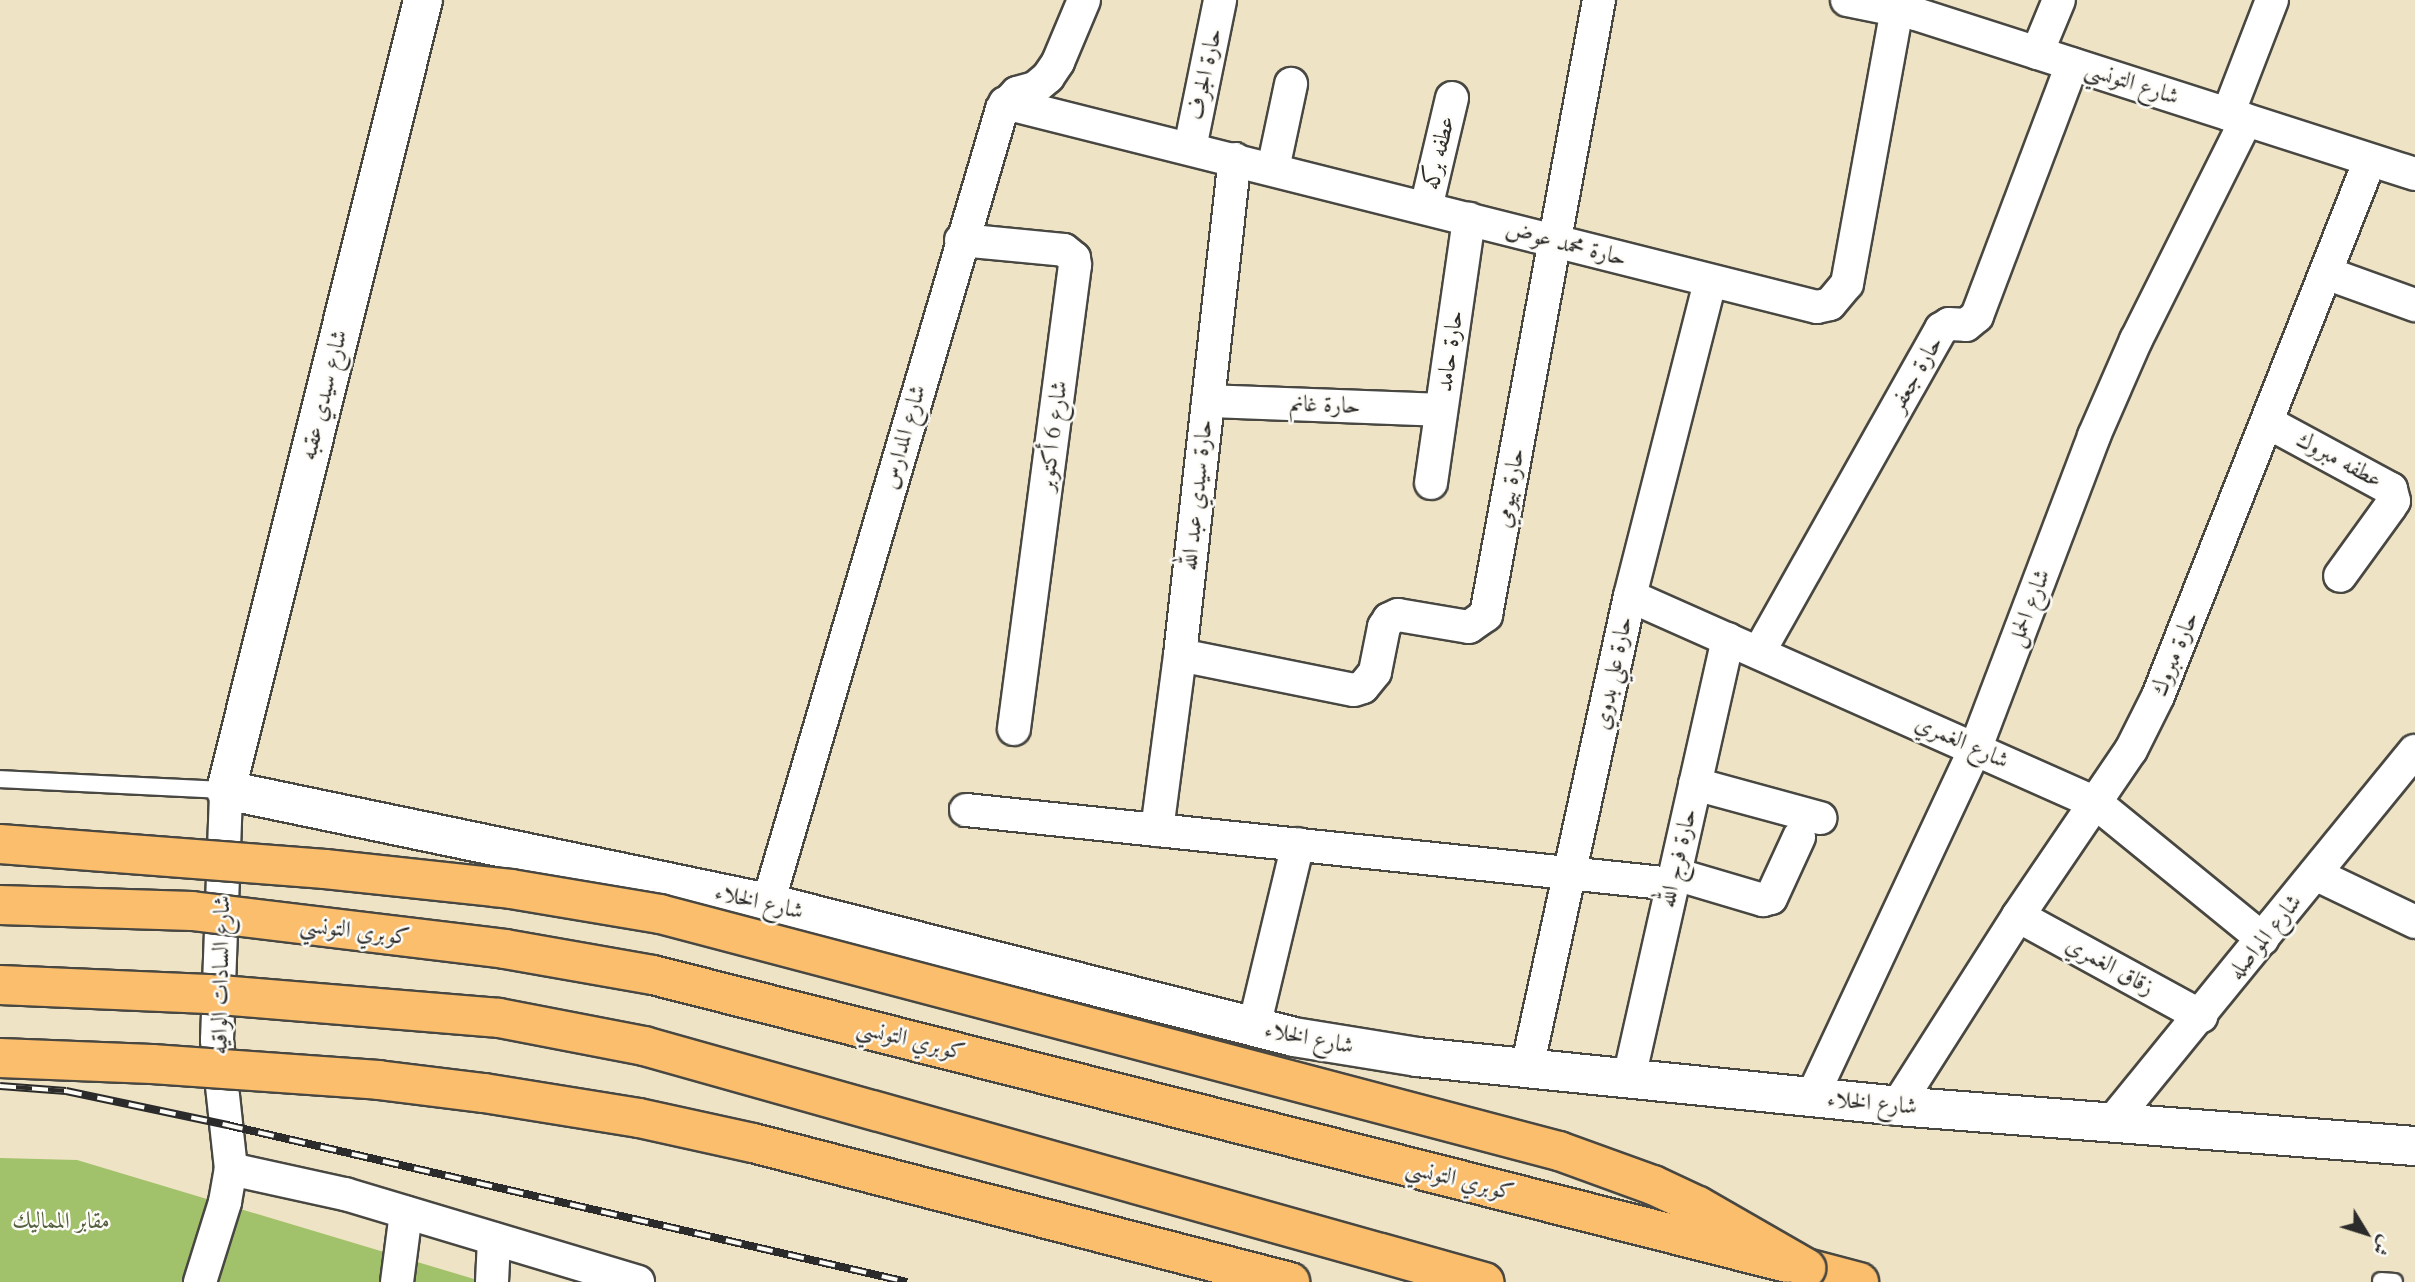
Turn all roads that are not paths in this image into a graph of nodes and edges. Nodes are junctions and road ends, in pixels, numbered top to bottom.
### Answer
1 (423, 0) edge
2 (1084, 0) edge
3 (1220, 0) edge
4 (1599, 0) edge
5 (1847, 0) edge
6 (2059, 0) edge
7 (2272, 0) edge
8 (1911, 8) edge
9 (2037, 53) junction
10 (2072, 64) junction
11 (1291, 84) dead end
12 (1452, 98) dead end
13 (1005, 103) junction
14 (2237, 117) junction
15 (1190, 148) junction
16 (1235, 159) junction
17 (2370, 160) junction
18 (1273, 169) junction
19 (2415, 174) edge
20 (1426, 208) junction
21 (1469, 219) junction
22 (961, 240) junction
23 (1555, 241) junction
24 (2326, 273) junction
25 (1710, 281) junction
26 (2415, 305) edge
27 (1208, 401) junction
28 (1441, 410) junction
29 (2267, 422) junction
30 (1431, 483) dead end
31 (2340, 576) dead end
32 (1630, 596) junction
33 (1728, 639) junction
34 (1759, 652) junction
35 (1180, 655) junction
36 (1014, 729) dead end
37 (1976, 747) junction
38 (2415, 751) edge
39 (0, 779) edge
40 (1695, 784) junction
41 (226, 790) junction
42 (2096, 803) junction
43 (966, 810) dead end
44 (1157, 830) junction
45 (0, 844) edge
46 (1298, 844) junction
47 (1570, 871) junction
48 (2315, 874) junction
49 (1674, 879) junction
50 (768, 903) junction
51 (0, 905) edge
52 (2018, 916) junction
53 (2415, 922) edge
54 (2263, 939) junction
55 (0, 985) edge
56 (2201, 1016) junction
57 (1254, 1027) junction
58 (0, 1058) edge
59 (1527, 1068) junction
60 (1629, 1078) junction
61 (1812, 1097) junction
62 (1897, 1105) junction
63 (2112, 1122) junction
64 (2415, 1146) edge
65 (231, 1169) junction
66 (406, 1213) junction
67 (494, 1239) junction
68 (1806, 1268) junction
69 (590, 1275) edge
70 (200, 1282) edge
71 (397, 1282) edge
72 (492, 1282) edge
73 (638, 1282) edge
74 (1290, 1282) edge
75 (1484, 1282) edge
76 (1859, 1282) edge

1 - 41 street, شارع سيدي عقبه
2 - 13 street
3 - 15 street, حارة الجرف
4 - 23 street, حارة بيومي
5 - 8 street, شارع التونسي
6 - 9 street
7 - 14 street, شارع الحمل
8 - 9 street, شارع التونسي
8 - 25 street, حارة محمد عوض
9 - 10 street, شارع التونسي
10 - 14 street, شارع التونسي
10 - 34 street, حارة جعفر
11 - 18 street
12 - 20 street, عطفه بركه
13 - 15 street, حارة محمد عوض
13 - 22 street, شارع المدارس
14 - 17 street, شارع التونسي
14 - 37 street, شارع الحمل
15 - 16 street, حارة محمد عوض
16 - 18 street, حارة محمد عوض
16 - 27 street, حارة سيدي عبد الله
17 - 19 street, شارع التونسي
17 - 24 street, حارة مبروك
18 - 20 street, حارة محمد عوض
20 - 21 street, حارة محمد عوض
21 - 23 street, حارة محمد عوض
21 - 28 street, حارة حامد
22 - 36 street, شارع 6 أكتوبر
22 - 50 street, شارع المدارس
23 - 25 street, حارة محمد عوض
23 - 35 street, حارة بيومي
24 - 26 street
24 - 29 street, حارة مبروك
25 - 32 street, حارة علي بدوي
27 - 28 street, حارة غانم
27 - 35 street, حارة سيدي عبد الله
28 - 30 street, حارة حامد
29 - 31 street, عطفه مبروك
29 - 42 street, حارة مبروك
32 - 33 street, شارع الغمري
32 - 47 street, حارة علي بدوي
33 - 34 street, شارع الغمري
33 - 40 street, حارة فرج الله
34 - 37 street, شارع الغمري
35 - 44 street, حارة سيدي عبد الله
37 - 42 street, شارع الغمري
37 - 61 street, شارع الحمل
38 - 48 street, شارع المواصله
39 - 41 lane
40 - 49 street, حارة فرج الله
40 - 49 street
41 - 50 street, شارع الخلاء
41 - 65 street, شارع السادات الواقيه
42 - 52 street, حارة مبروك
42 - 54 street, شارع الغمري
43 - 44 street
44 - 46 street
45 - 68 highway, bridge
46 - 47 street
46 - 57 street
47 - 49 street
47 - 59 street, حارة علي بدوي
48 - 53 street
48 - 54 street, شارع المواصله
49 - 60 street, حارة فرج الله
50 - 57 street, شارع الخلاء
51 - 68 highway, كوبري التونسي, bridge
52 - 56 street, زقاق الغمري
52 - 62 street, حارة مبروك
54 - 56 street, شارع المواصله
55 - 75 highway, bridge
56 - 63 street, شارع المواصله
57 - 59 street, شارع الخلاء
58 - 74 highway, bridge
59 - 60 street, شارع الخلاء
60 - 61 street, شارع الخلاء
61 - 62 street, شارع الخلاء
62 - 63 street, شارع الخلاء
63 - 64 street, شارع الخلاء
65 - 66 street
65 - 70 street, شارع السادات الواقيه
66 - 67 street
66 - 71 street
67 - 69 street
67 - 72 street
68 - 76 highway
69 - 73 street

